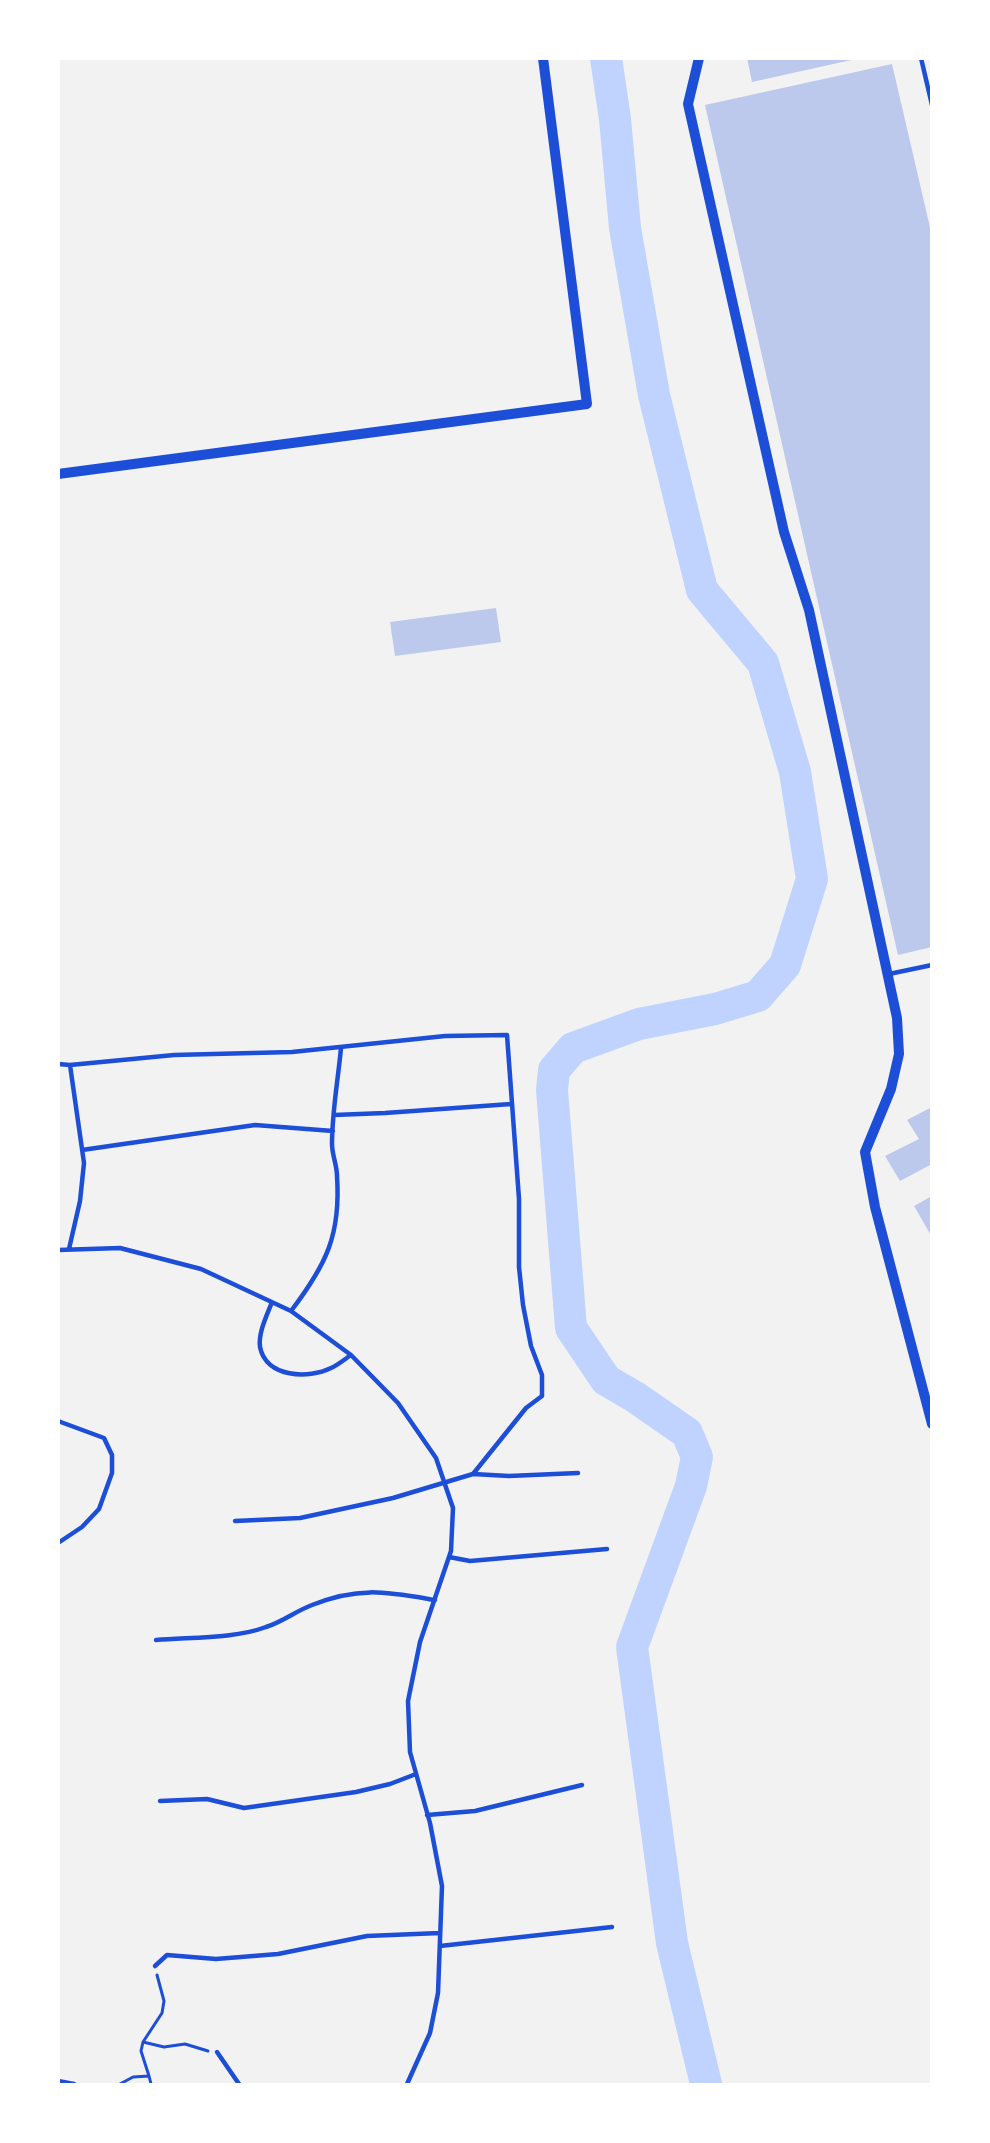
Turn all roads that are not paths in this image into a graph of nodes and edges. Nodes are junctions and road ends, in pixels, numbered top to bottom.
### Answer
1 (543, 58) edge
2 (699, 58) edge
3 (921, 58) edge
4 (932, 105) edge
5 (58, 474) edge
6 (932, 965) edge
7 (889, 974) junction
8 (341, 1048) junction
9 (58, 1064) edge
10 (70, 1065) junction
11 (512, 1104) junction
12 (334, 1115) junction
13 (333, 1131) junction
14 (82, 1150) junction
15 (69, 1249) junction
16 (58, 1250) edge
17 (272, 1302) junction
18 (291, 1311) junction
19 (351, 1355) junction
20 (928, 1392) edge
21 (58, 1421) edge
22 (932, 1424) edge
23 (578, 1473) dead end
24 (473, 1474) junction
25 (444, 1484) junction
26 (235, 1521) dead end
27 (58, 1543) edge
28 (607, 1549) dead end
29 (449, 1557) junction
30 (435, 1600) junction
31 (156, 1640) dead end
32 (416, 1774) junction
33 (582, 1785) dead end
34 (160, 1801) dead end
35 (427, 1815) junction
36 (612, 1927) dead end
37 (440, 1933) junction
38 (440, 1947) junction
39 (155, 1966) road end
40 (217, 2052) road end
41 (58, 2081) edge
42 (74, 2085) edge
43 (239, 2085) edge
44 (407, 2085) edge

1 - 5 street
2 - 7 street
3 - 4 lane
6 - 7 lane
7 - 20 street
8 - 10 lane
8 - 11 lane
8 - 12 lane
9 - 10 lane
10 - 14 lane
11 - 12 lane
11 - 24 lane
12 - 13 lane
13 - 14 lane
13 - 18 lane
14 - 15 lane
15 - 16 lane
15 - 17 lane
17 - 18 lane
17 - 19 lane
18 - 19 lane
19 - 25 lane
20 - 22 street
21 - 27 lane
23 - 24 lane
24 - 25 lane
25 - 26 lane
25 - 29 lane
28 - 29 lane
29 - 30 lane
30 - 31 lane
30 - 32 lane
32 - 34 lane
32 - 35 lane
33 - 35 lane
35 - 37 lane
36 - 38 lane
37 - 38 lane
37 - 39 lane
38 - 44 lane
40 - 43 lane
41 - 42 lane

